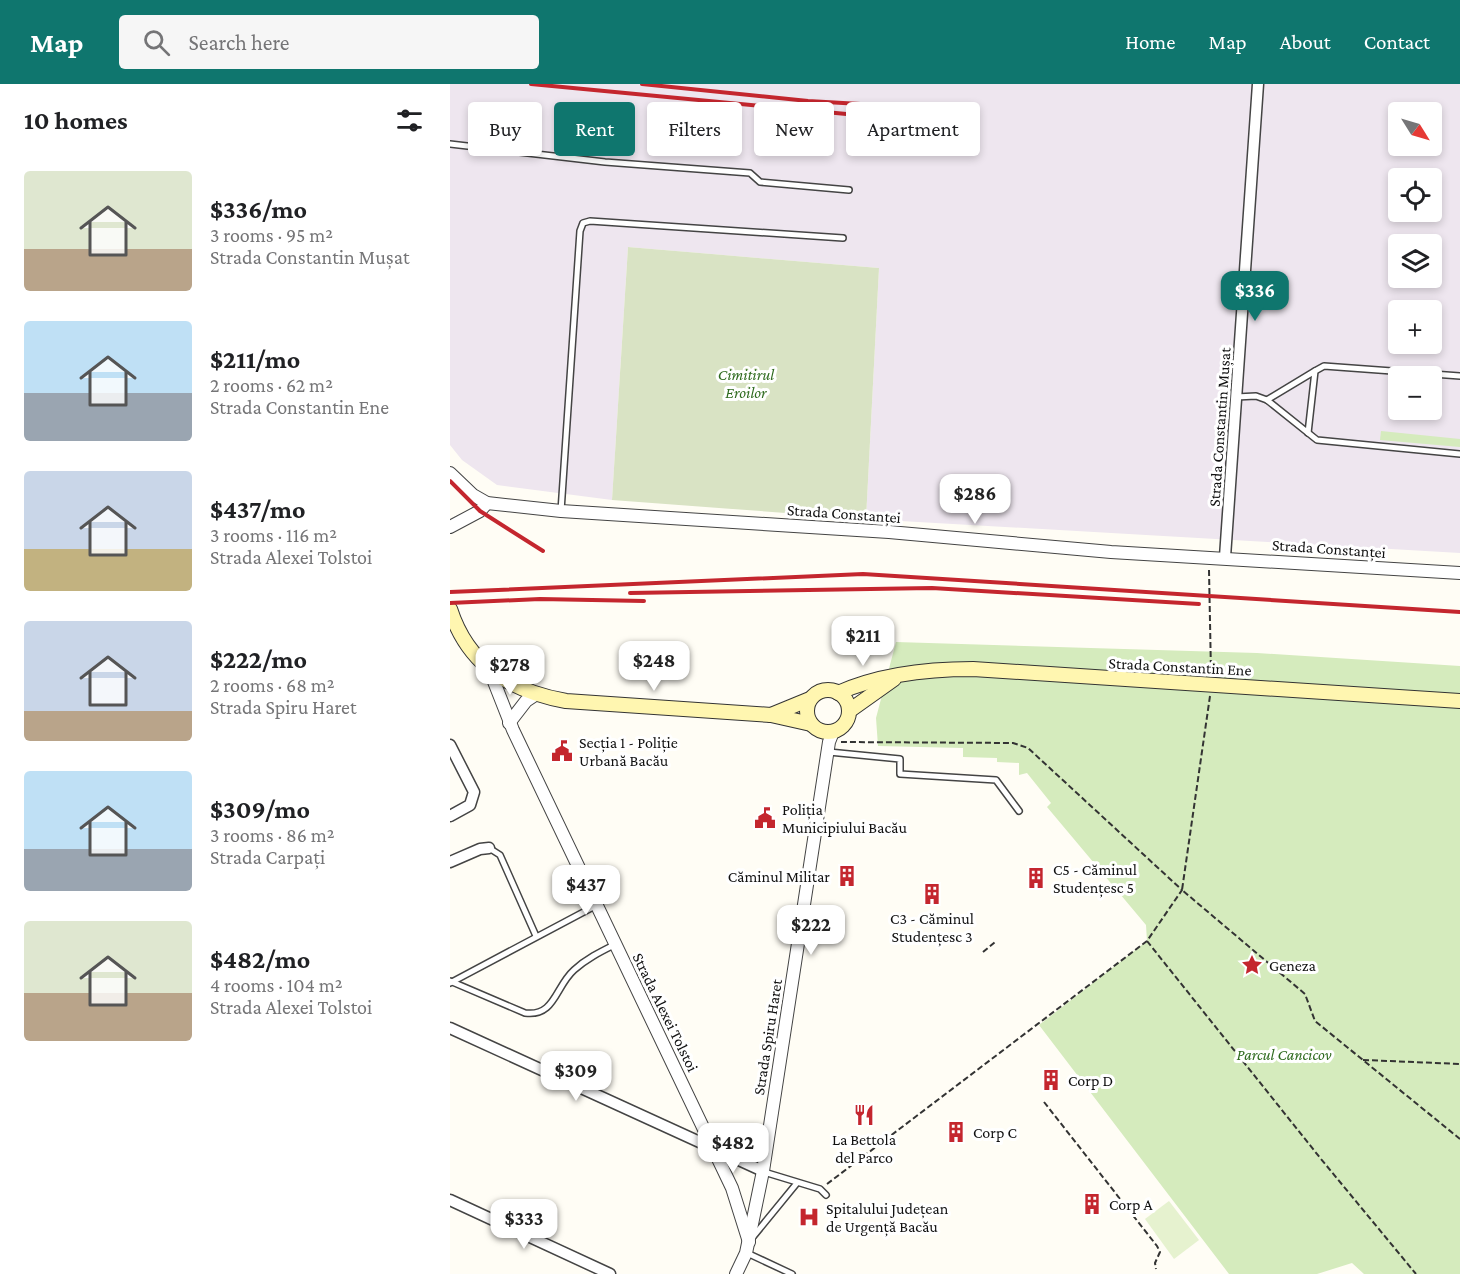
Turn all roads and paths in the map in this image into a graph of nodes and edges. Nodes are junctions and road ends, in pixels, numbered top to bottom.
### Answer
1 (1258, 84) edge
2 (450, 144) edge
3 (849, 190) dead end
4 (843, 238) dead end
5 (1315, 370) junction
6 (1460, 376) edge
7 (1236, 397) junction
8 (1267, 400) junction
9 (1308, 433) junction
10 (1460, 454) edge
11 (450, 473) edge
12 (488, 503) junction
13 (561, 511) junction
14 (450, 527) edge
15 (1211, 557) junction
16 (1225, 557) junction
17 (1460, 573) edge
18 (450, 609) edge
19 (454, 632) edge
20 (489, 669) junction
21 (898, 676) junction
22 (1212, 685) junction
23 (838, 693) junction
24 (535, 695) junction
25 (810, 699) junction
26 (1460, 701) edge
27 (849, 711) junction
28 (771, 715) junction
29 (509, 723) junction
30 (811, 724) junction
31 (830, 742) junction
32 (450, 745) edge
33 (1019, 812) dead end
34 (450, 816) edge
35 (489, 848) joint
36 (450, 862) edge
37 (1182, 890) junction
38 (597, 905) junction
39 (536, 936) junction
40 (1147, 941) junction
41 (995, 942) dead end
42 (616, 944) junction
43 (983, 952) dead end
44 (450, 983) edge
45 (450, 1028) edge
46 (1363, 1060) junction
47 (1460, 1064) edge
48 (1044, 1102) dead end
49 (1460, 1139) edge
50 (714, 1150) junction
51 (763, 1171) junction
52 (797, 1183) junction
53 (1109, 1184) junction
54 (1103, 1188) dead end
55 (820, 1189) junction
56 (826, 1195) dead end
57 (450, 1200) edge
58 (748, 1247) junction
59 (1156, 1269) dead end
60 (610, 1274) edge
61 (736, 1274) edge
62 (792, 1274) edge
63 (1416, 1274) edge

1 - 7 street, Strada Constantin Mușat
2 - 3 lane
4 - 13 lane
5 - 6 lane
5 - 8 lane
5 - 9 lane
7 - 8 lane
7 - 16 street, Strada Constantin Mușat
8 - 9 lane
9 - 10 lane
11 - 12 street
12 - 13 street, Strada Constanței
12 - 14 street
13 - 15 street, Strada Constanței
15 - 16 street, Strada Constanței
15 - 22 path
16 - 17 street, Strada Constanței
18 - 19 main road, Strada Alexei Tolstoi
19 - 20 main road, Strada Alexei Tolstoi
20 - 24 main road
20 - 29 street, Strada Alexei Tolstoi
21 - 22 main road, Strada Constantin Ene
21 - 23 main road, Strada Constantin Ene
21 - 27 main road, Strada Constantin Ene
22 - 26 main road, Strada Constantin Ene
22 - 37 path
23 - 25 main road, Strada Constantin Ene
23 - 27 main road
24 - 28 main road
24 - 29 street
25 - 28 main road
25 - 30 main road
27 - 31 main road, Strada Constantin Ene
28 - 30 main road
29 - 38 street, Strada Alexei Tolstoi
30 - 31 main road
31 - 33 lane
31 - 37 path
31 - 51 street, Strada Spiru Haret
32 - 34 street
35 - 36 street
35 - 39 lane
37 - 40 path
37 - 46 path
38 - 39 lane
38 - 42 street, Strada Alexei Tolstoi
39 - 44 lane
40 - 55 path
40 - 63 path
41 - 43 path
42 - 44 lane
42 - 50 street, Strada Alexei Tolstoi
45 - 50 street
46 - 47 path
46 - 49 path
48 - 53 path
50 - 51 street
50 - 58 street, Strada Alexei Tolstoi
51 - 52 lane
51 - 58 street, Strada Spiru Haret
52 - 55 lane
52 - 58 lane
53 - 54 path
53 - 59 path
55 - 56 lane
57 - 60 street
58 - 61 street, Strada Spiru Haret
58 - 62 lane

